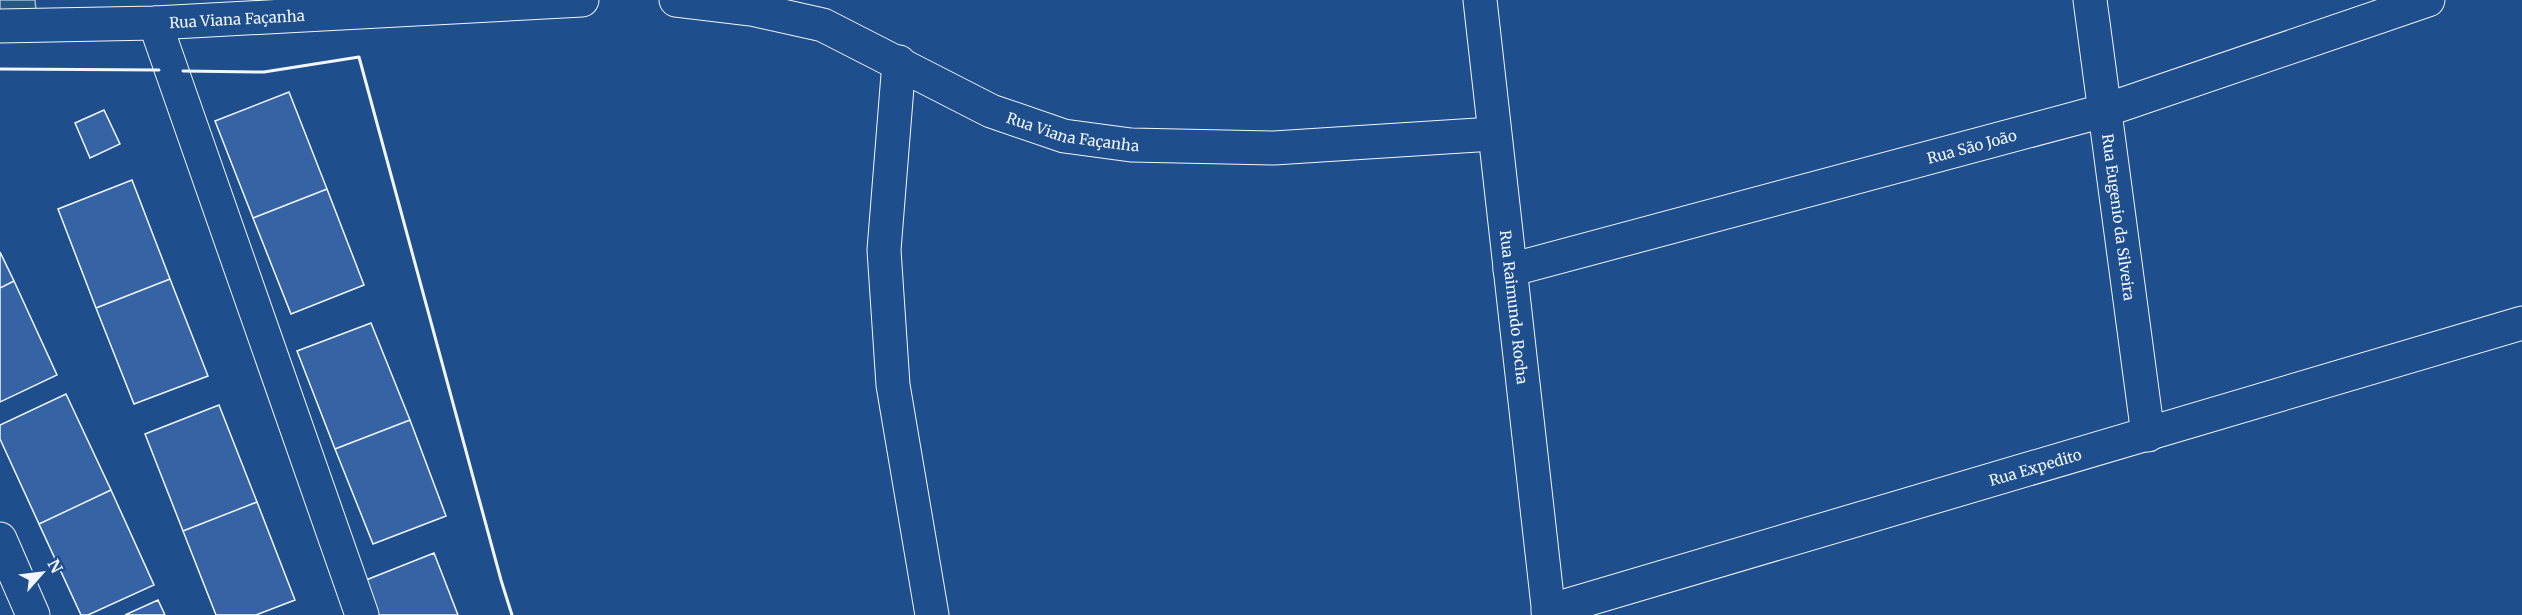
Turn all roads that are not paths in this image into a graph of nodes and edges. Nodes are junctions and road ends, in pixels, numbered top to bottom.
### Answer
1 (582, 0) edge
2 (676, 0) edge
3 (1480, 0) edge
4 (2090, 0) edge
5 (2428, 0) edge
6 (155, 24) junction
7 (0, 26) edge
8 (899, 62) junction
9 (2103, 111) junction
10 (1493, 134) junction
11 (1510, 270) junction
12 (2522, 323) edge
13 (2148, 435) junction
14 (0, 539) edge
15 (1549, 613) edge
16 (33, 615) edge
17 (362, 615) edge
18 (932, 615) edge

1 - 6 street, Rua Viana Façanha
2 - 8 street, Rua Viana Façanha
3 - 10 street, Rua Raimundo Rocha
4 - 9 street, Rua Eugenio da Silveira
5 - 9 street, Rua São João
6 - 7 street, Rua Viana Façanha
6 - 17 street
8 - 10 street, Rua Viana Façanha
8 - 18 street
9 - 11 street, Rua São João
9 - 13 street, Rua Eugenio da Silveira
10 - 11 street, Rua Raimundo Rocha
11 - 15 street, Rua Raimundo Rocha
12 - 13 street, Rua Expedito
13 - 15 street, Rua Expedito
14 - 16 street

